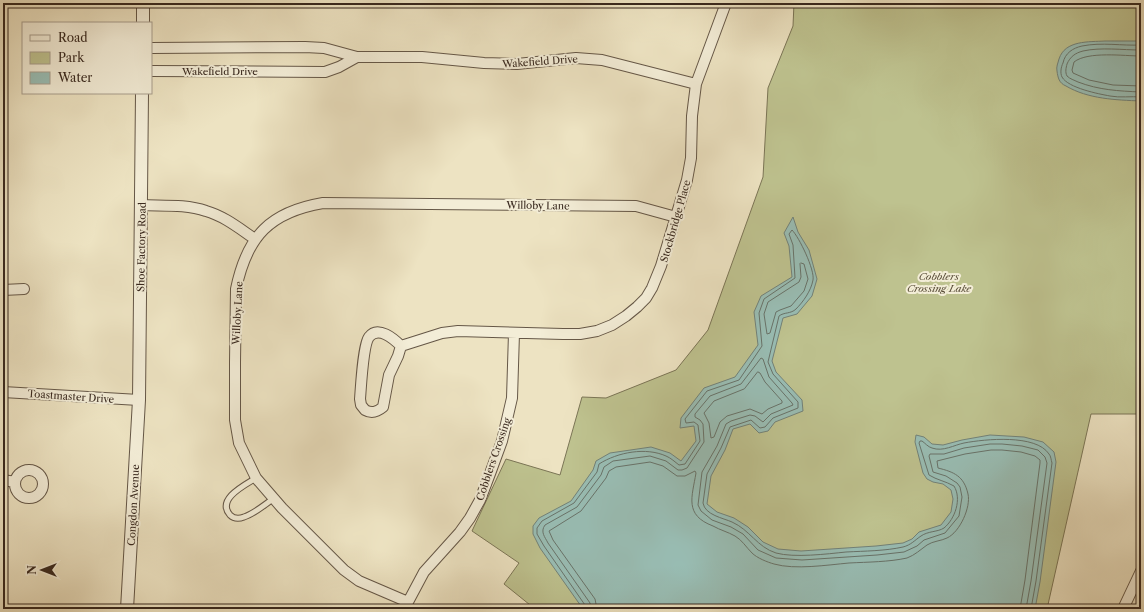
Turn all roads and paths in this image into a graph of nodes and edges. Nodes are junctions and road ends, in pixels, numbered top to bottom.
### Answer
1 (143, 3) edge
2 (726, 3) edge
3 (143, 22) edge
4 (152, 48) edge
5 (357, 56) junction
6 (152, 71) edge
7 (696, 84) junction
8 (142, 94) edge
9 (141, 205) junction
10 (676, 217) junction
11 (255, 239) junction
12 (24, 289) dead end
13 (3, 290) edge
14 (514, 333) junction
15 (401, 346) junction
16 (3, 392) edge
17 (138, 400) junction
18 (256, 478) junction
19 (3, 480) edge
20 (14, 482) dead end
21 (273, 499) junction
22 (1141, 571) edge
23 (407, 605) edge
24 (127, 609) edge
25 (1123, 609) edge

1 - 3 street
2 - 7 street, Stockbridge Place
4 - 5 street, Wakefield Drive
5 - 6 street, Wakefield Drive
5 - 7 street, Wakefield Drive
7 - 10 street, Stockbridge Place
8 - 9 street, Shoe Factory Road
9 - 11 street
9 - 17 street, Shoe Factory Road
10 - 11 street, Willoby Lane
10 - 14 street, Stockbridge Place
11 - 18 street, Willoby Lane
12 - 13 street
14 - 15 street, Stockbridge Place
14 - 23 street, Cobblers Crossing
15 - 15 street
16 - 17 street, Toastmaster Drive
17 - 24 street, Congdon Avenue
18 - 21 street, Willoby Lane
18 - 21 lane
19 - 20 street
21 - 23 street, Willoby Lane
22 - 25 street

